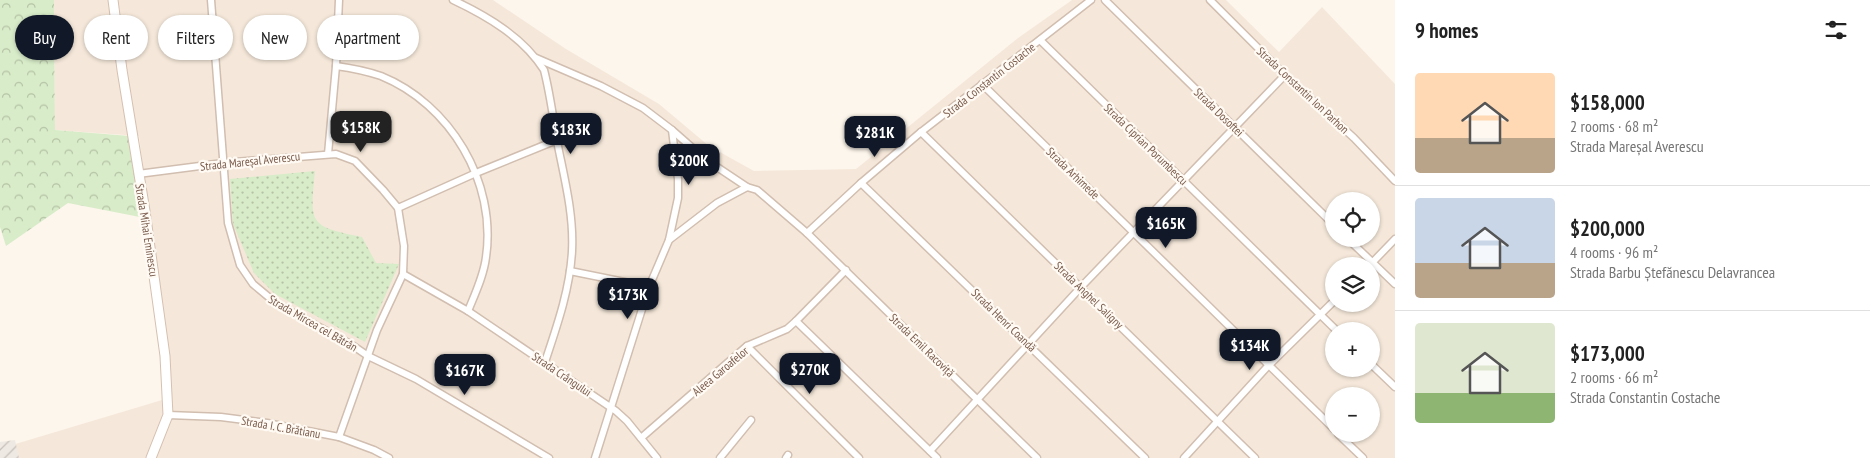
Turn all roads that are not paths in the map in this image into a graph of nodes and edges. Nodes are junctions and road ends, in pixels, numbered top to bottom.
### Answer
1 (113, 0) edge
2 (211, 0) edge
3 (339, 0) edge
4 (453, 0) edge
5 (1091, 0) edge
6 (1105, 0) edge
7 (1210, 0) edge
8 (1040, 40) junction
9 (536, 58) junction
10 (336, 66) junction
11 (1285, 75) junction
12 (982, 84) junction
13 (1234, 127) junction
14 (672, 130) junction
15 (921, 132) junction
16 (557, 140) junction
17 (328, 154) junction
18 (224, 163) junction
19 (476, 173) junction
20 (138, 174) junction
21 (1184, 181) junction
22 (1395, 181) edge
23 (861, 183) junction
24 (747, 187) junction
25 (398, 208) junction
26 (1325, 215) edge
27 (808, 233) junction
28 (1134, 233) junction
29 (1395, 239) edge
30 (669, 240) junction
31 (1355, 247) edge
32 (1365, 257) edge
33 (1378, 257) edge
34 (846, 270) junction
35 (570, 271) junction
36 (1380, 272) edge
37 (403, 274) junction
38 (1395, 284) edge
39 (650, 287) junction
40 (1081, 287) junction
41 (1325, 310) edge
42 (468, 311) junction
43 (1320, 315) junction
44 (796, 321) junction
45 (1327, 322) edge
46 (1029, 344) junction
47 (747, 346) junction
48 (368, 356) junction
49 (545, 362) junction
50 (1268, 366) junction
51 (1380, 373) edge
52 (1395, 387) edge
53 (978, 400) junction
54 (611, 408) junction
55 (168, 415) junction
56 (751, 420) dead end
57 (1325, 421) edge
58 (1218, 422) junction
59 (338, 437) junction
60 (641, 438) junction
61 (1346, 442) edge
62 (930, 451) junction
63 (151, 458) edge
64 (389, 458) edge
65 (549, 458) edge
66 (595, 458) edge
67 (658, 458) edge
68 (720, 458) edge
69 (859, 458) edge
70 (937, 458) edge
71 (1037, 458) edge
72 (1146, 458) edge
73 (1184, 458) edge
74 (1255, 458) edge
75 (1363, 458) edge

1 - 20 main road, Strada Mihai Eminescu
2 - 18 street, Strada Mircea cel Bătrân
3 - 10 street
4 - 9 street
5 - 8 street, Strada Constantin Costache
6 - 13 street, Strada Dosoftei
7 - 11 street, Strada Constantin Ion Parhon
8 - 12 street, Strada Constantin Costache
8 - 21 street, Strada Ciprian Porumbescu
9 - 14 street
9 - 16 street
10 - 17 street
10 - 19 street
11 - 13 street
11 - 22 street, Strada Constantin Ion Parhon
12 - 15 street, Strada Constantin Costache
12 - 28 street, Strada Arhimede
13 - 21 street
13 - 26 street, Strada Dosoftei
14 - 24 street
14 - 30 street
15 - 23 street, Strada Constantin Costache
15 - 40 street, Strada Anghel Saligny
16 - 19 street
16 - 35 street
17 - 18 street, Strada Mareșal Averescu
17 - 25 street, Strada Mareșal Averescu
18 - 20 street, Strada Mareșal Averescu
18 - 48 street, Strada Mircea cel Bătrân
19 - 25 street
19 - 42 street
20 - 55 main road, Strada Mihai Eminescu
21 - 28 street
21 - 43 street, Strada Ciprian Porumbescu
23 - 27 street, Strada Constantin Costache
23 - 46 street, Strada Henri Coandă
24 - 27 street
24 - 30 street
25 - 37 street, Strada Mareșal Averescu
27 - 34 street, Strada Emil Racoviță
28 - 40 street
28 - 50 street, Strada Arhimede
29 - 33 street
30 - 39 street
31 - 32 street
34 - 44 street, Aleea Garoafelor
34 - 53 street, Strada Emil Racoviță
35 - 39 street
35 - 49 street
36 - 38 street
37 - 42 street, Strada Crângului
37 - 48 street, Strada Mareșal Averescu
39 - 54 street
40 - 46 street
40 - 58 street, Strada Anghel Saligny
41 - 43 street
42 - 49 street, Strada Crângului
43 - 45 street, Strada Ciprian Porumbescu
43 - 50 street
44 - 47 street, Aleea Garoafelor
44 - 62 street
46 - 53 street
46 - 72 street, Strada Henri Coandă
47 - 60 street, Aleea Garoafelor
47 - 69 street
48 - 59 street, Strada Mareșal Averescu
48 - 65 street, Strada Mircea cel Bătrân
49 - 54 street, Strada Crângului
50 - 57 street, Strada Arhimede
50 - 58 street
51 - 52 street
53 - 62 street
53 - 71 street, Strada Emil Racoviță
54 - 60 street, Strada Crângului
54 - 66 street
55 - 59 street, Strada I. C. Brătianu
55 - 63 main road, Strada Mihai Eminescu
56 - 68 street
58 - 73 street
58 - 74 street, Strada Anghel Saligny
59 - 64 street, Strada I. C. Brătianu
60 - 67 street, Strada Crângului
61 - 75 street
62 - 70 street

